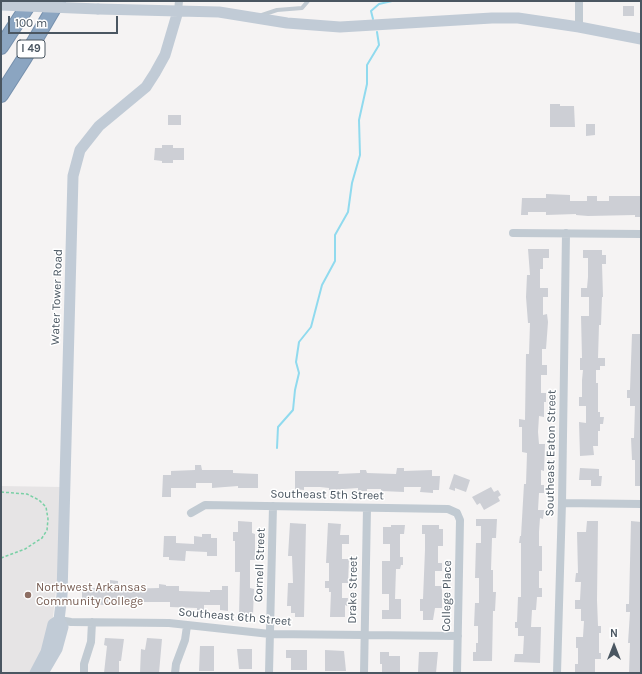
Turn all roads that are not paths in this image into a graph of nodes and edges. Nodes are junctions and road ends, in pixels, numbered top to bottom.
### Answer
1 (31, 1) edge
2 (58, 1) edge
3 (308, 1) edge
4 (579, 1) edge
5 (1, 6) edge
6 (178, 6) edge
7 (257, 17) junction
8 (579, 27) junction
9 (641, 40) edge
10 (1, 47) edge
11 (1, 95) edge
12 (513, 232) dead end
13 (566, 233) junction
14 (641, 234) edge
15 (562, 503) junction
16 (641, 504) edge
17 (273, 506) junction
18 (367, 508) junction
19 (191, 513) dead end
20 (460, 520) joint
21 (59, 620) junction
22 (92, 622) junction
23 (187, 626) junction
24 (270, 634) junction
25 (364, 635) junction
26 (458, 636) junction
27 (35, 673) edge
28 (43, 673) edge
29 (84, 673) edge
30 (176, 673) edge
31 (269, 673) edge
32 (364, 673) edge
33 (457, 673) edge
34 (557, 673) edge

1 - 10 highway, I 49
2 - 11 highway, I 49
3 - 7 lane
4 - 8 street
5 - 6 street, bridge
6 - 7 street
6 - 21 street, Water Tower Road
7 - 8 street
8 - 9 street
12 - 13 street
13 - 14 street
13 - 15 street, Southeast Eaton Street
15 - 16 street
15 - 34 street, Southeast Eaton Street
17 - 18 street, Southeast 5th Street
17 - 19 street, Southeast 5th Street
17 - 24 street, Cornell Street
18 - 20 street, Southeast 5th Street
18 - 25 street, Drake Street
20 - 26 street, College Place
21 - 22 street, Southeast 6th Street
21 - 27 street, Water Tower Road
21 - 28 street, Water Tower Road
22 - 23 street, Southeast 6th Street
22 - 29 street
23 - 24 street, Southeast 6th Street
23 - 30 street
24 - 25 street, Southeast 6th Street
24 - 31 street, Cornell Street
25 - 26 street, Southeast 6th Street
25 - 32 street, Drake Street
26 - 33 street, College Place

